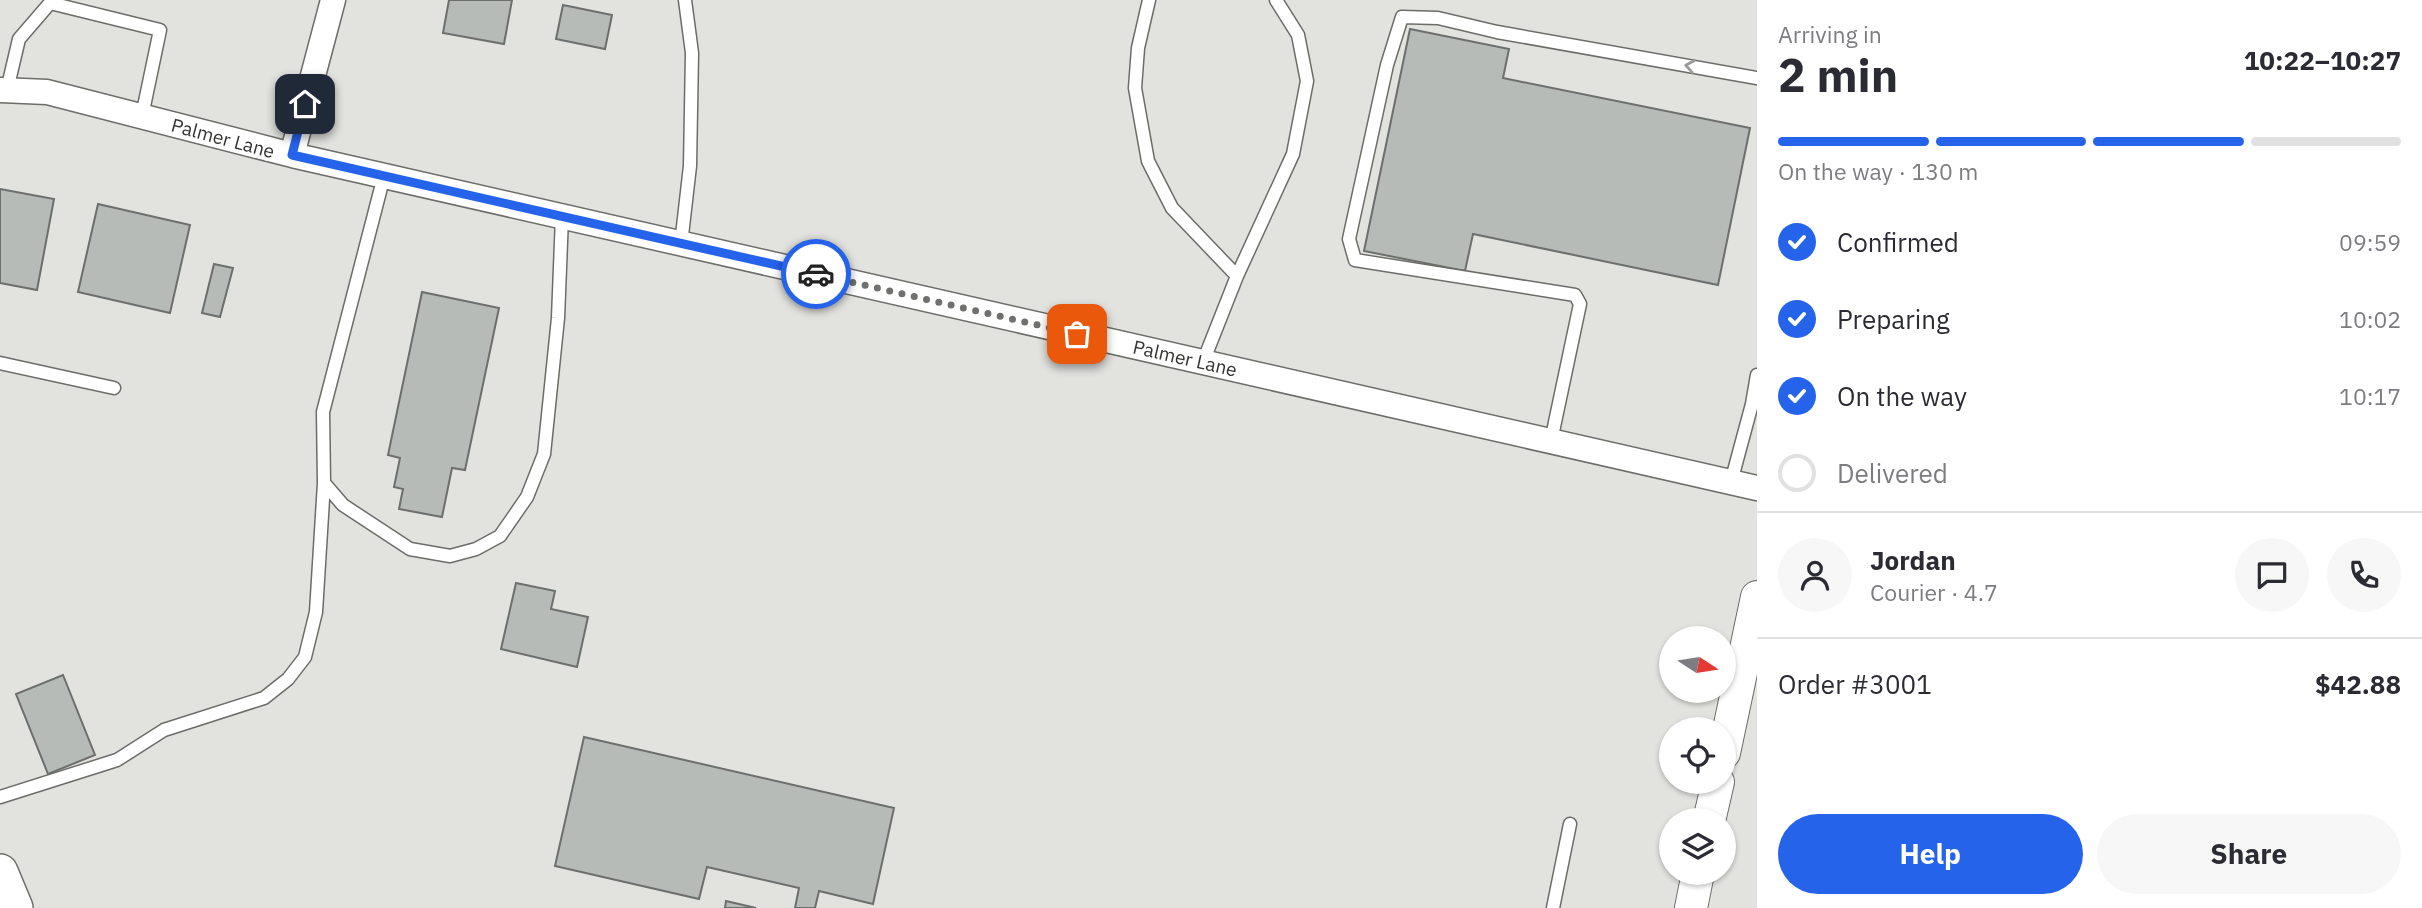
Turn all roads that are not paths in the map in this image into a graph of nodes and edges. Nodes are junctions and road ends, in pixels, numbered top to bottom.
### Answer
1 (333, 0) edge
2 (685, 0) edge
3 (1149, 0) edge
4 (1276, 0) edge
5 (58, 3) edge
6 (1757, 78) edge
7 (4, 90) edge
8 (142, 116) junction
9 (292, 155) junction
10 (384, 176) junction
11 (562, 216) junction
12 (681, 244) junction
13 (1237, 276) junction
14 (1203, 362) junction
15 (0, 363) edge
16 (1757, 374) edge
17 (114, 388) dead end
18 (1550, 441) junction
19 (1731, 482) junction
20 (324, 483) junction
21 (1757, 488) edge
22 (1757, 597) edge
23 (1732, 717) edge
24 (0, 797) edge
25 (1570, 824) dead end
26 (0, 872) edge
27 (1696, 885) edge
28 (15, 908) edge
29 (1553, 908) edge
30 (1691, 908) edge

1 - 9 street
2 - 12 lane
3 - 13 lane
4 - 13 lane
5 - 7 lane
5 - 8 lane
6 -> 18 lane
7 - 8 street, Palmer Lane
8 - 9 street, Palmer Lane
9 - 10 street, Palmer Lane
10 - 11 street, Palmer Lane
10 - 20 lane
11 - 12 street, Palmer Lane
11 - 20 lane
12 - 14 street, Palmer Lane
13 - 14 lane
14 - 18 street, Palmer Lane
15 - 17 lane
16 - 19 lane
18 - 19 street, Palmer Lane
19 - 21 street, Palmer Lane
20 - 24 lane
22 - 23 street
25 - 29 lane
26 - 28 main road
27 - 30 street

